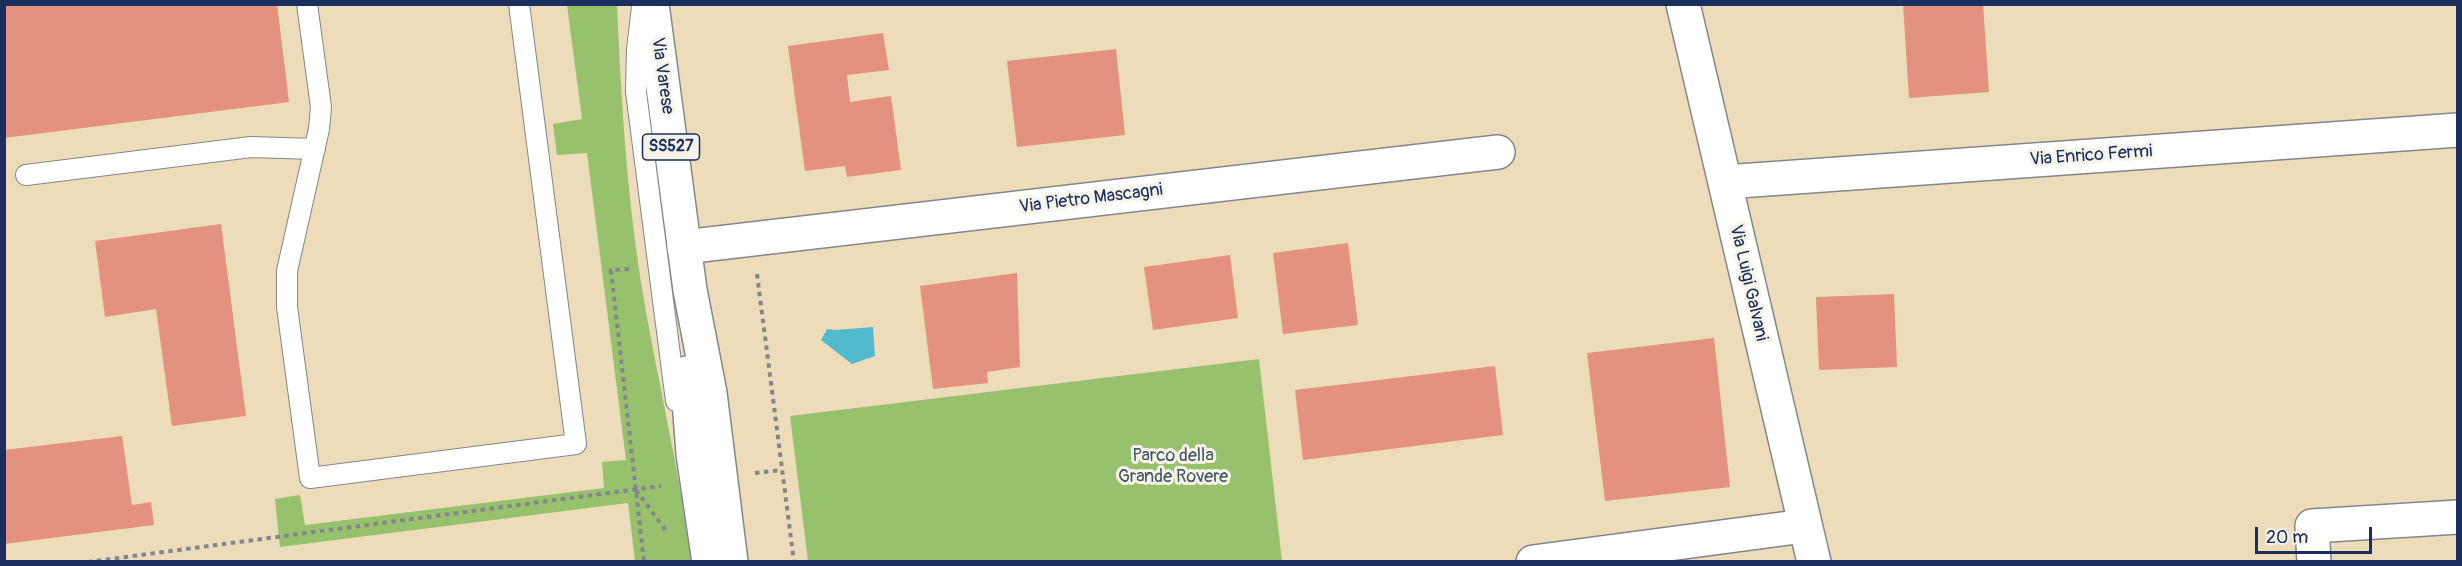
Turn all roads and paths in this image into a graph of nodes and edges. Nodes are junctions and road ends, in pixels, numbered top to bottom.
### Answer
1 (307, 4) edge
2 (519, 4) edge
3 (643, 4) edge
4 (652, 4) edge
5 (1683, 4) edge
6 (2457, 130) edge
7 (315, 149) junction
8 (1498, 152) dead end
9 (26, 175) dead end
10 (1725, 182) junction
11 (753, 238) junction
12 (684, 247) junction
13 (630, 259) dead end
14 (782, 470) junction
15 (704, 471) junction
16 (636, 489) junction
17 (2457, 517) edge
18 (1804, 526) junction
19 (668, 534) dead end
20 (1599, 557) edge
21 (88, 561) edge
22 (645, 561) edge
23 (709, 561) edge
24 (731, 561) edge
25 (794, 561) edge
26 (1533, 561) edge
27 (1814, 561) edge
28 (2314, 561) edge

1 - 7 lane
2 - 7 lane
3 - 15 lane
4 - 12 street, Via Varese / SS527
5 - 10 street, Via Luigi Galvani
6 - 10 street, Via Enrico Fermi
7 - 9 lane
8 - 11 street, Via Pietro Mascagni
10 - 18 street, Via Luigi Galvani
11 - 12 street, Via Pietro Mascagni
11 - 14 path
12 - 15 street, Via Varese / SS527
13 - 16 path
14 - 15 path
14 - 25 path
15 - 16 path
15 - 23 street, Via Varese / SS527
15 - 24 street, Via Varese / SS527
16 - 19 path
16 - 21 path
16 - 22 path
17 - 28 street
18 - 20 street
18 - 27 street, Via Luigi Galvani
20 - 26 street

